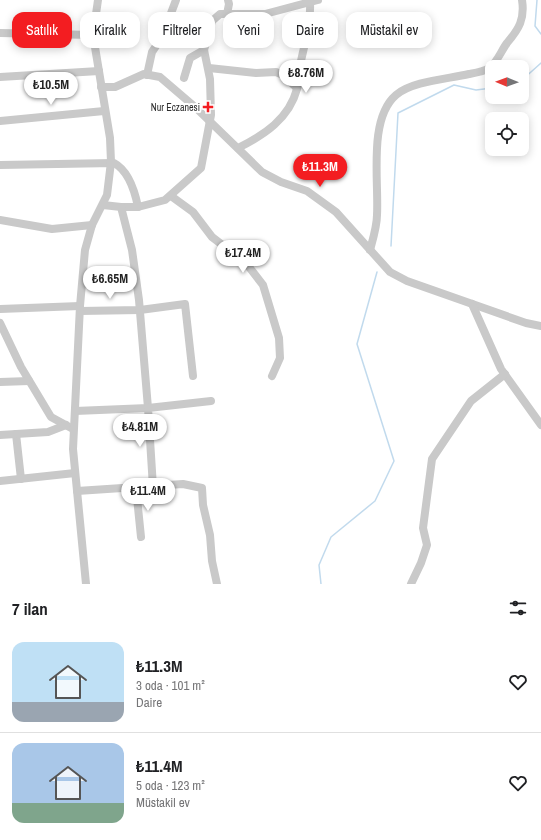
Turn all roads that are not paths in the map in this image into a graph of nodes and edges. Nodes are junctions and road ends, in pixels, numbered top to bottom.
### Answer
1 (97, 0) edge
2 (176, 0) edge
3 (228, 0) edge
4 (318, 0) edge
5 (522, 0) edge
6 (310, 3) junction
7 (96, 12) edge
8 (227, 12) edge
9 (273, 12) edge
10 (223, 14) edge
11 (0, 33) edge
12 (80, 35) edge
13 (95, 48) edge
14 (204, 50) junction
15 (209, 68) junction
16 (99, 71) junction
17 (146, 75) junction
18 (0, 77) edge
19 (184, 78) dead end
20 (101, 87) junction
21 (298, 88) junction
22 (104, 111) junction
23 (0, 122) edge
24 (210, 123) junction
25 (238, 148) junction
26 (111, 162) junction
27 (0, 165) edge
28 (171, 196) junction
29 (103, 205) junction
30 (121, 207) junction
31 (138, 207) junction
32 (0, 220) edge
33 (92, 225) junction
34 (370, 250) junction
35 (472, 304) junction
36 (80, 309) junction
37 (0, 310) edge
38 (140, 310) junction
39 (0, 324) edge
40 (541, 326) edge
41 (505, 374) junction
42 (193, 376) dead end
43 (272, 376) dead end
44 (29, 381) junction
45 (0, 382) edge
46 (211, 401) dead end
47 (148, 408) junction
48 (75, 411) junction
49 (541, 425) edge
50 (69, 427) junction
51 (16, 434) junction
52 (0, 435) edge
53 (75, 473) junction
54 (21, 479) junction
55 (0, 481) edge
56 (153, 487) junction
57 (136, 488) junction
58 (77, 491) junction
59 (141, 537) dead end
60 (86, 584) edge
61 (217, 584) edge
62 (412, 584) edge

1 - 7 street
2 - 17 street
3 - 8 street
4 - 6 street
5 - 34 street
6 - 9 street
6 - 21 street
10 - 14 street
11 - 12 street
13 - 16 street
14 - 15 street
14 - 19 street
15 - 21 street
15 - 24 street
16 - 18 street
16 - 20 street
17 - 20 street
17 - 24 street
20 - 22 street
21 - 25 street
22 - 23 street
22 - 26 street
24 - 25 street
24 - 28 street
25 - 34 street
26 - 27 street
26 - 29 street
26 - 31 street
28 - 31 street
28 - 43 street
29 - 30 street
29 - 33 street
30 - 31 street
30 - 38 street
32 - 33 street
33 - 36 street
34 - 35 street
35 - 40 street
35 - 41 street
36 - 37 street
36 - 38 street
36 - 48 street
38 - 42 street
38 - 47 street
39 - 44 street
41 - 49 street
41 - 62 street
44 - 45 street
44 - 50 street
46 - 47 street
47 - 48 street
47 - 56 street
48 - 50 street
50 - 51 street
50 - 53 street
51 - 52 street
51 - 54 street
53 - 54 street
53 - 58 street
54 - 55 street
56 - 57 street
56 - 61 street
57 - 58 street
57 - 59 street
58 - 60 street

